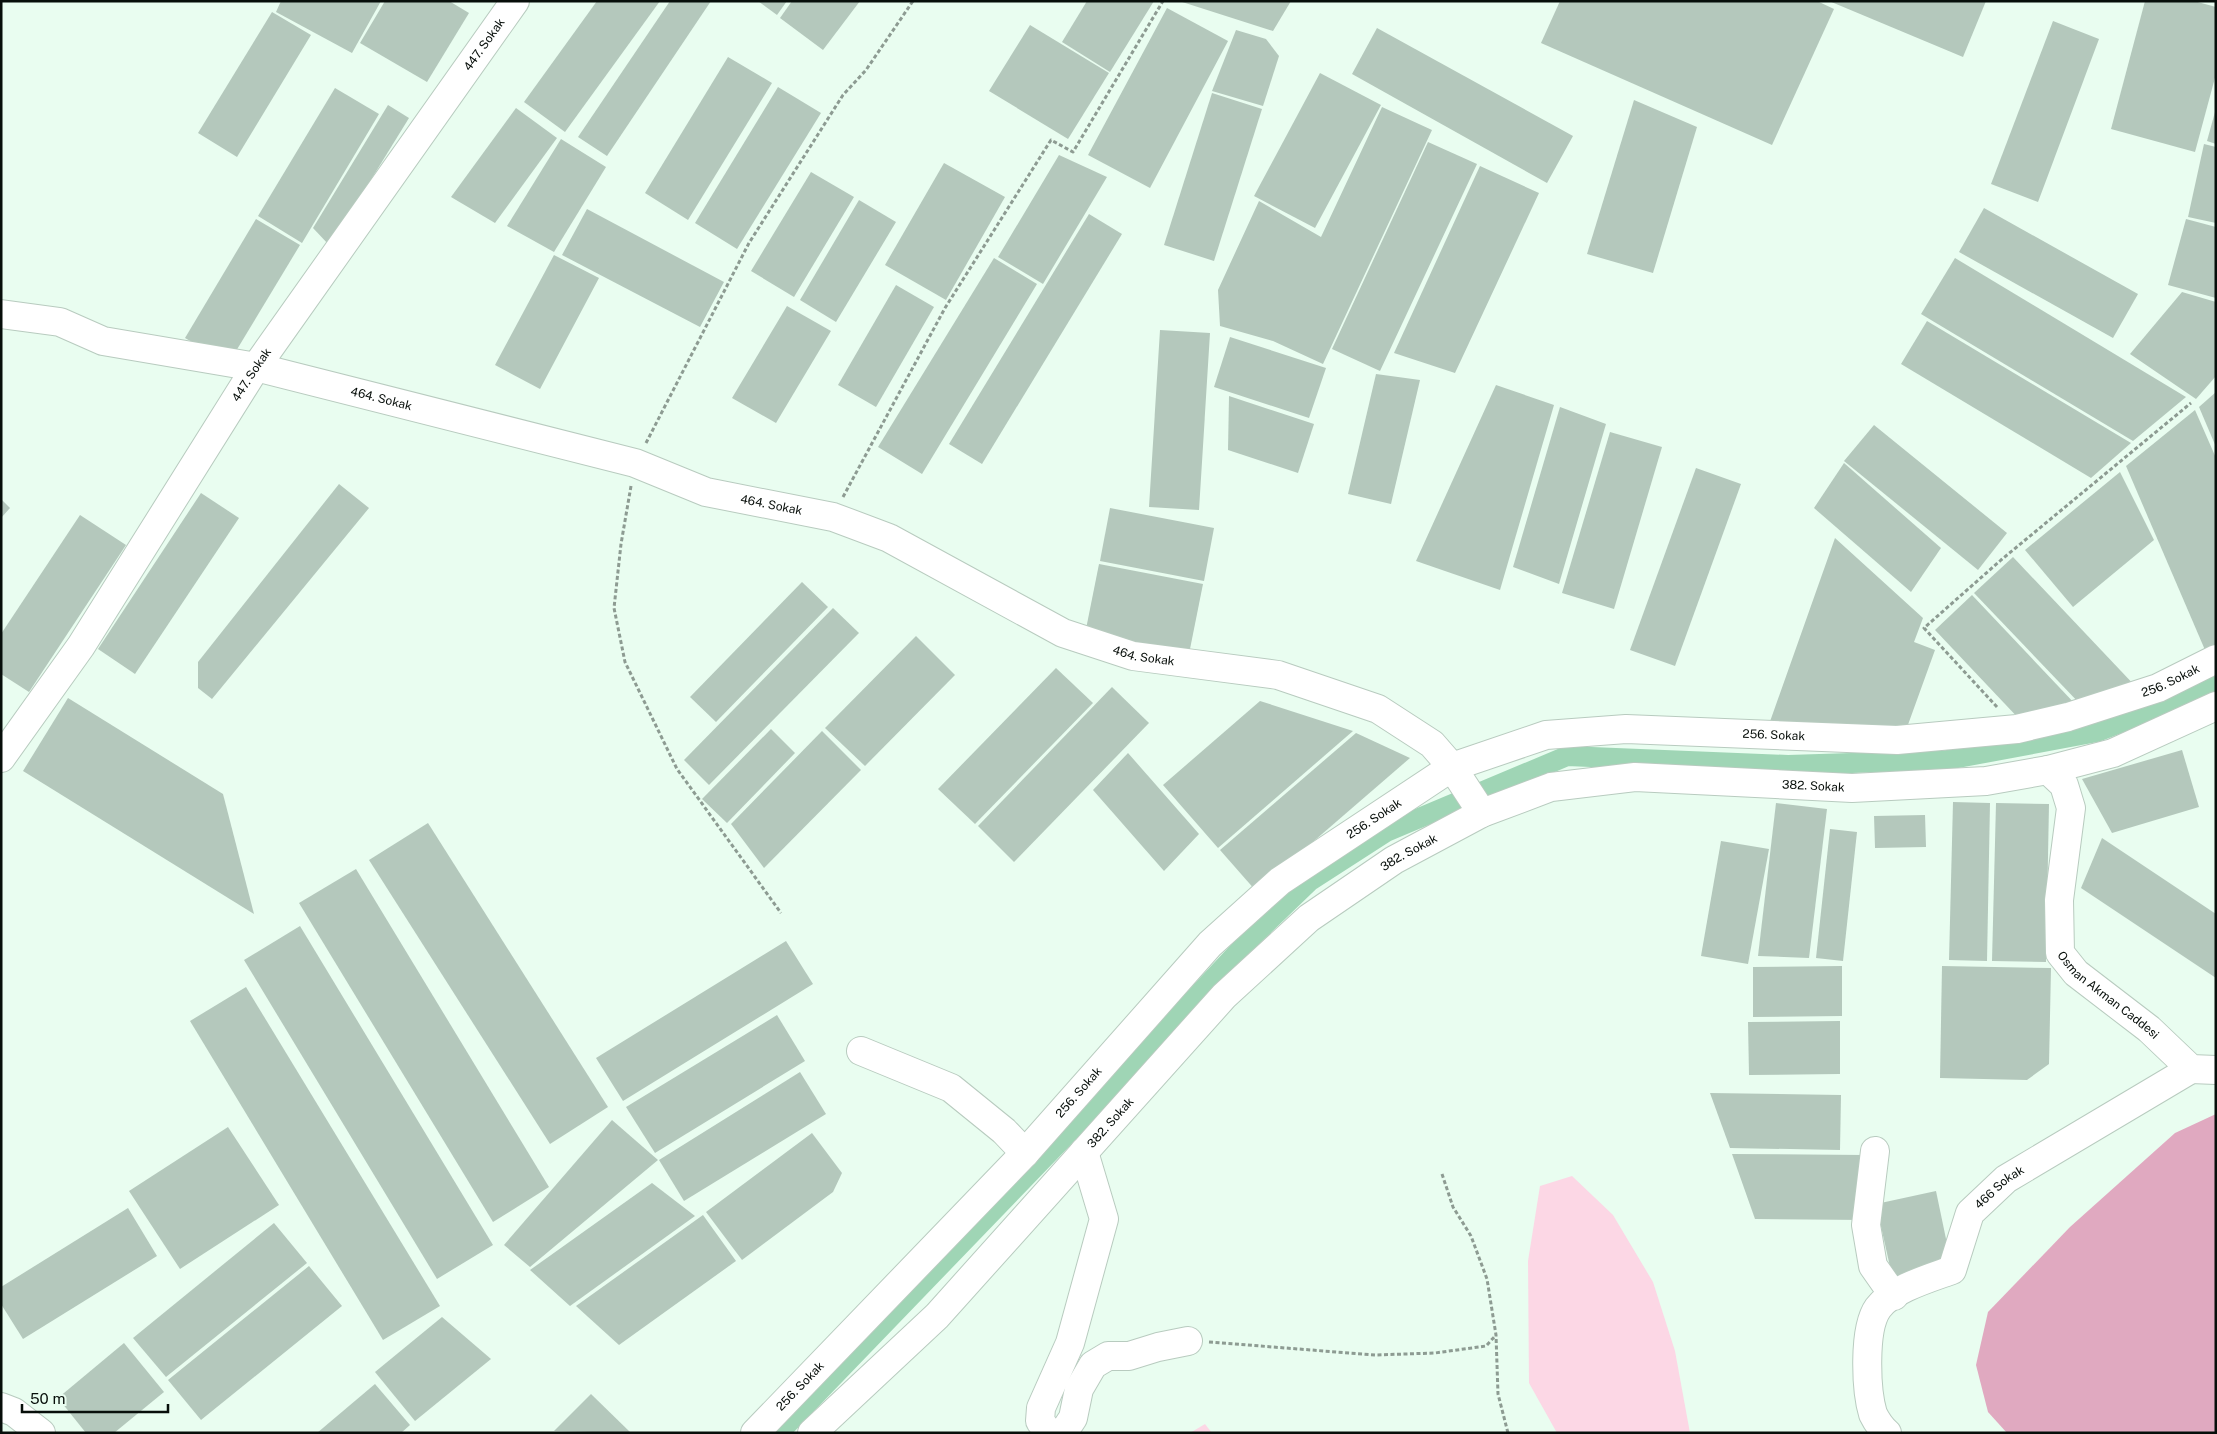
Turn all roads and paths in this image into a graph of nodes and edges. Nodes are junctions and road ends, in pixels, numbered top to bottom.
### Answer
1 (515, 1) edge
2 (913, 1) edge
3 (1163, 1) edge
4 (1, 314) edge
5 (256, 367) junction
6 (2191, 403) dead end
7 (635, 463) junction
8 (832, 517) junction
9 (2216, 659) edge
10 (2216, 706) edge
11 (2017, 728) junction
12 (1, 758) edge
13 (2048, 770) junction
14 (1456, 775) junction
15 (1481, 812) junction
16 (781, 913) dead end
17 (861, 1051) dead end
18 (2203, 1070) edge
19 (1875, 1151) dead end
20 (1084, 1152) junction
21 (1026, 1153) junction
22 (1442, 1174) dead end
23 (1894, 1296) junction
24 (1496, 1335) junction
25 (1188, 1341) joint
26 (1, 1408) edge
27 (41, 1433) edge
28 (755, 1433) edge
29 (812, 1433) edge
30 (1049, 1433) edge
31 (1063, 1433) edge
32 (1508, 1433) edge
33 (1887, 1433) edge

1 - 5 street, 447. Sokak
2 - 7 path
3 - 8 path
4 - 5 street, 464. Sokak
5 - 7 street, 464. Sokak
5 - 12 street, 447. Sokak
6 - 11 path
7 - 8 street, 464. Sokak
7 - 16 path
8 - 14 street, 464. Sokak
9 - 11 street, 256. Sokak
10 - 13 street, 382. Sokak
11 - 14 street, 256. Sokak
13 - 15 street, 382. Sokak
13 - 18 street, Osman Akman Caddesi
14 - 15 street, 464. Sokak
14 - 21 street, 256. Sokak
15 - 20 street, 382. Sokak
17 - 21 street
18 - 23 street, 466 Sokak
19 - 23 street
20 - 29 street, 382. Sokak
20 - 30 street
21 - 28 street, 256. Sokak
22 - 24 path
23 - 33 street, 466 Sokak
24 - 25 path
24 - 32 path
25 - 31 street
26 - 27 street

